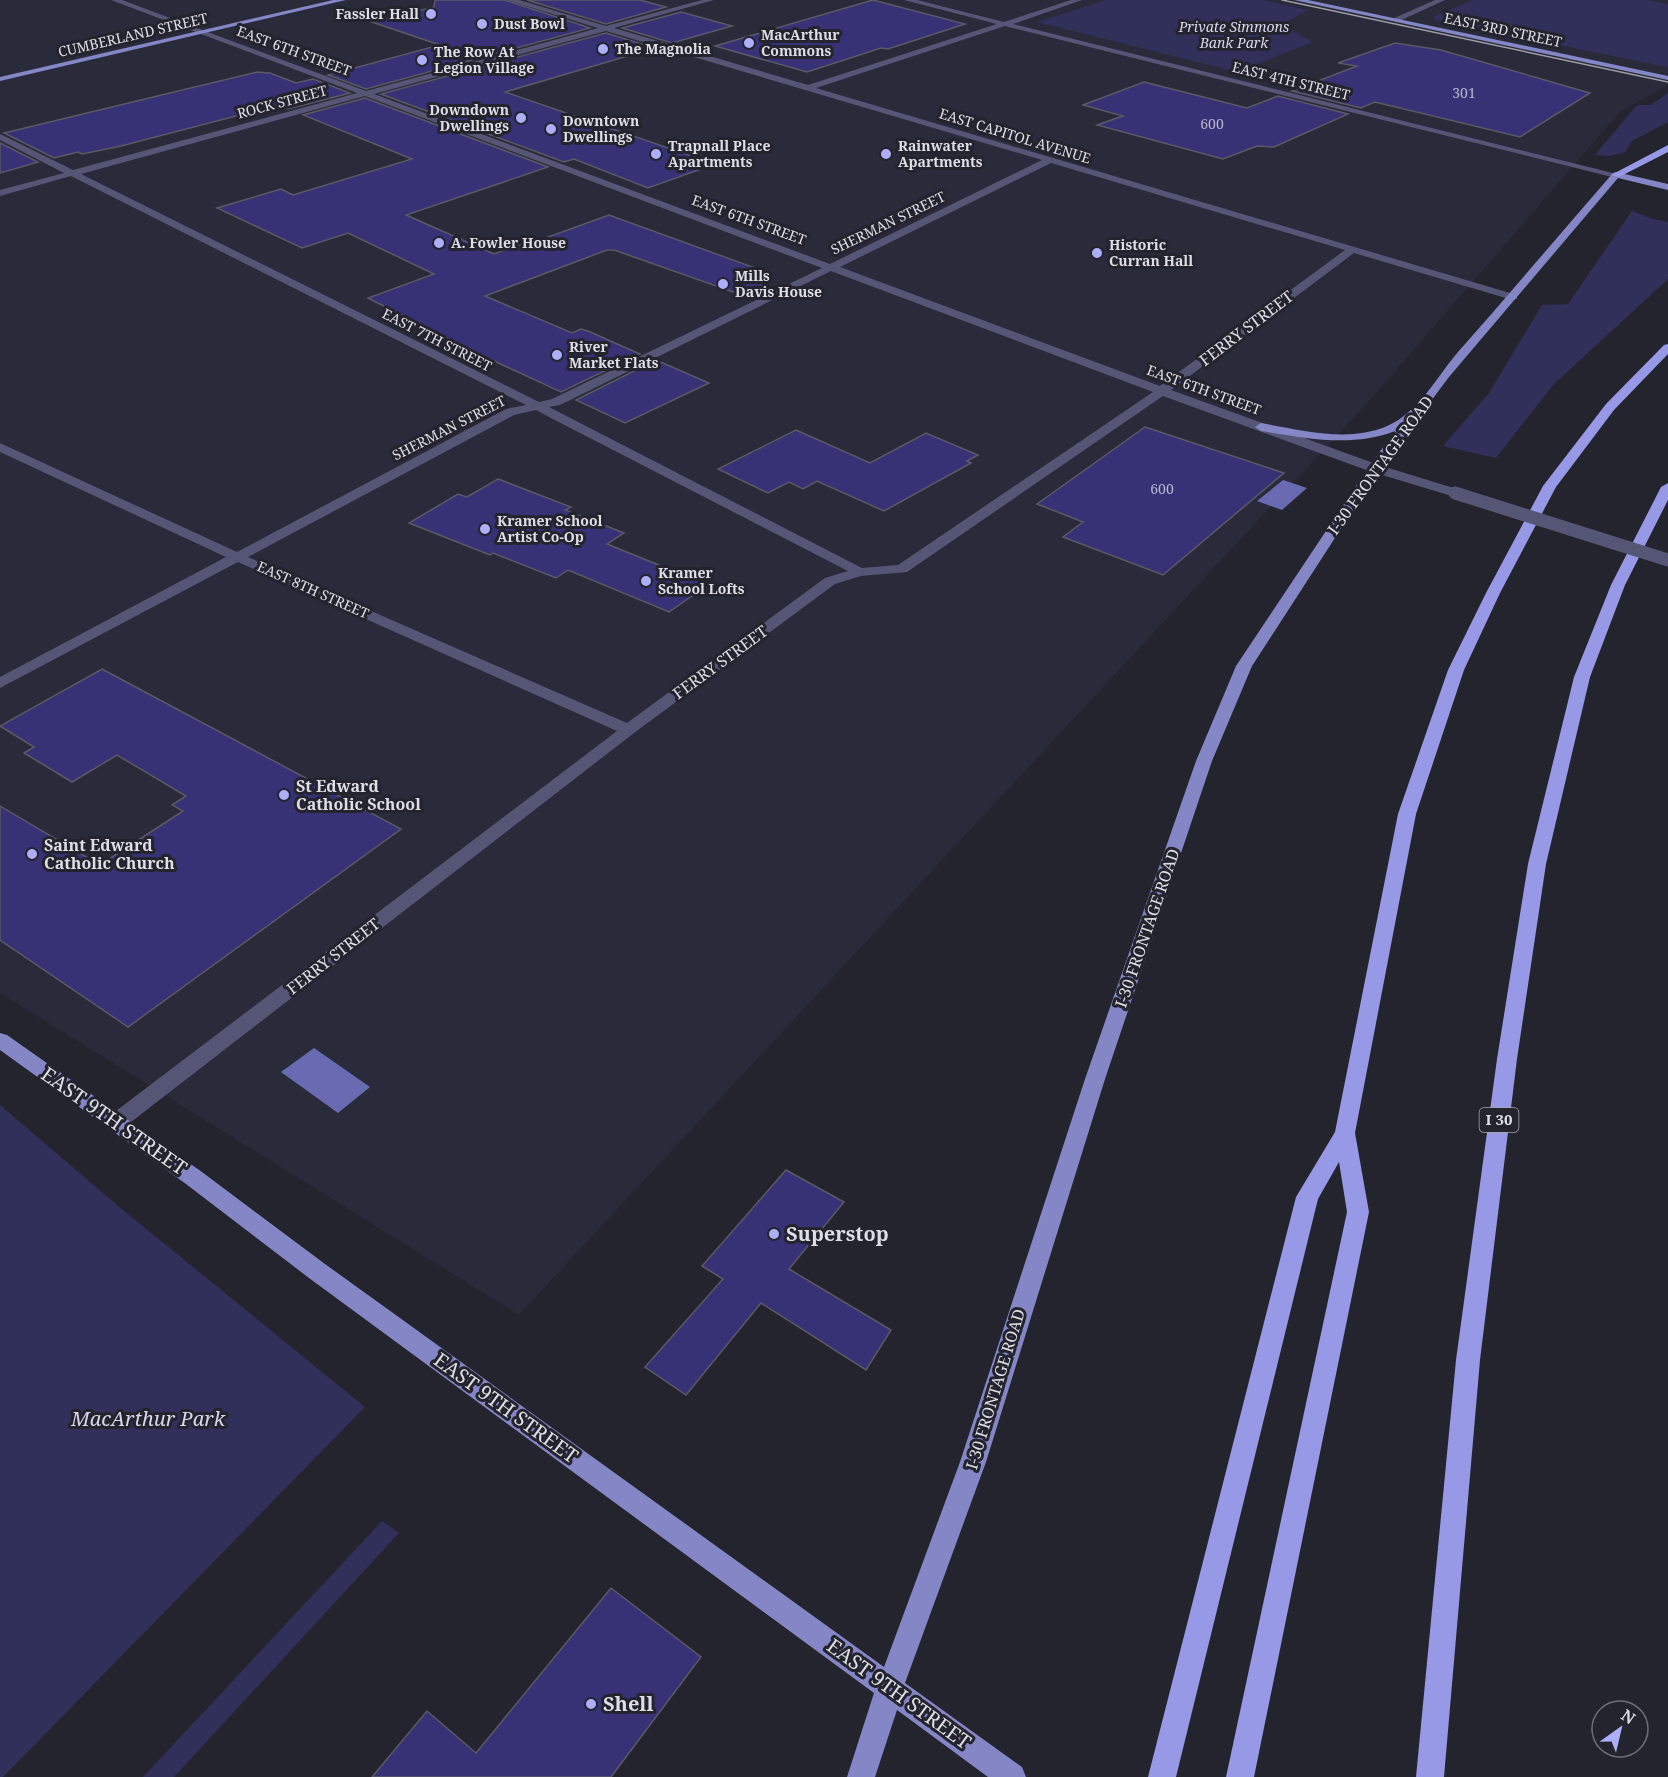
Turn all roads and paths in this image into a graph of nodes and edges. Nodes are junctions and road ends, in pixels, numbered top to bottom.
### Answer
1 (115, 0) edge
2 (342, 0) edge
3 (511, 0) edge
4 (710, 0) edge
5 (908, 0) edge
6 (1078, 0) edge
7 (1298, 0) edge
8 (1441, 0) edge
9 (1394, 20) junction
10 (1005, 24) junction
11 (607, 28) junction
12 (202, 33) junction
13 (1668, 78) edge
14 (0, 80) edge
15 (808, 88) junction
16 (366, 93) junction
17 (0, 137) edge
18 (1668, 148) edge
19 (1050, 160) junction
20 (73, 173) junction
21 (1616, 175) junction
22 (1668, 187) edge
23 (0, 193) edge
24 (1352, 250) junction
25 (833, 267) junction
26 (1512, 297) junction
27 (1668, 347) edge
28 (1162, 391) junction
29 (536, 407) junction
30 (1416, 414) junction
31 (1261, 428) junction
32 (0, 447) edge
33 (1374, 468) junction
34 (1668, 487) edge
35 (237, 556) junction
36 (1668, 560) edge
37 (860, 572) junction
38 (0, 683) edge
39 (628, 730) junction
40 (0, 1040) edge
41 (115, 1124) junction
42 (1345, 1133) junction
43 (890, 1688) junction
44 (861, 1777) edge
45 (1012, 1777) edge
46 (1162, 1777) edge
47 (1240, 1777) edge
48 (1430, 1777) edge

1 - 12 street, EAST 6TH STREET
2 - 12 main road, CUMBERLAND STREET
3 - 11 street, EAST CAPITOL AVENUE
4 - 11 street, ROCK STREET
5 - 10 street, EAST 4TH STREET
6 - 10 street
7 - 9 main road, EAST 3RD STREET
8 - 9 street
9 - 13 main road, EAST 3RD STREET
10 - 15 street
10 - 21 street, EAST 4TH STREET
11 - 15 street, EAST CAPITOL AVENUE
11 - 16 street, ROCK STREET
12 - 14 main road, CUMBERLAND STREET
12 - 16 street, EAST 6TH STREET
15 - 19 street, EAST CAPITOL AVENUE
16 - 20 street, ROCK STREET
16 - 25 street, EAST 6TH STREET
17 - 20 street, EAST 7TH STREET
18 - 21 highway
19 - 24 street, EAST CAPITOL AVENUE
19 - 25 street, SHERMAN STREET
20 - 23 street, ROCK STREET
20 - 29 street, EAST 7TH STREET
21 - 22 main road, EAST 4TH STREET
21 - 26 main road, I-30 FRONTAGE ROAD
24 - 26 street, EAST CAPITOL AVENUE
24 - 28 street, FERRY STREET
25 - 28 street, EAST 6TH STREET
25 - 29 street, SHERMAN STREET
26 - 30 main road, I-30 FRONTAGE ROAD
27 - 42 highway
28 - 31 street, EAST 6TH STREET
28 - 37 street, FERRY STREET
29 - 35 street, SHERMAN STREET
29 - 37 street, EAST 7TH STREET
30 - 31 main road
30 - 33 main road, I-30 FRONTAGE ROAD
31 - 33 street, EAST 6TH STREET
32 - 35 street, EAST 8TH STREET
33 - 36 street, EAST 6TH STREET, bridge
33 - 43 main road, I-30 FRONTAGE ROAD
34 - 48 highway, I 30
35 - 38 street, SHERMAN STREET
35 - 39 street, EAST 8TH STREET
37 - 39 street, FERRY STREET
39 - 41 street, FERRY STREET
40 - 41 main road, EAST 9TH STREET
41 - 43 main road, EAST 9TH STREET
42 - 46 highway
42 - 47 highway
43 - 44 main road, I-30 FRONTAGE ROAD
43 - 45 main road, EAST 9TH STREET

